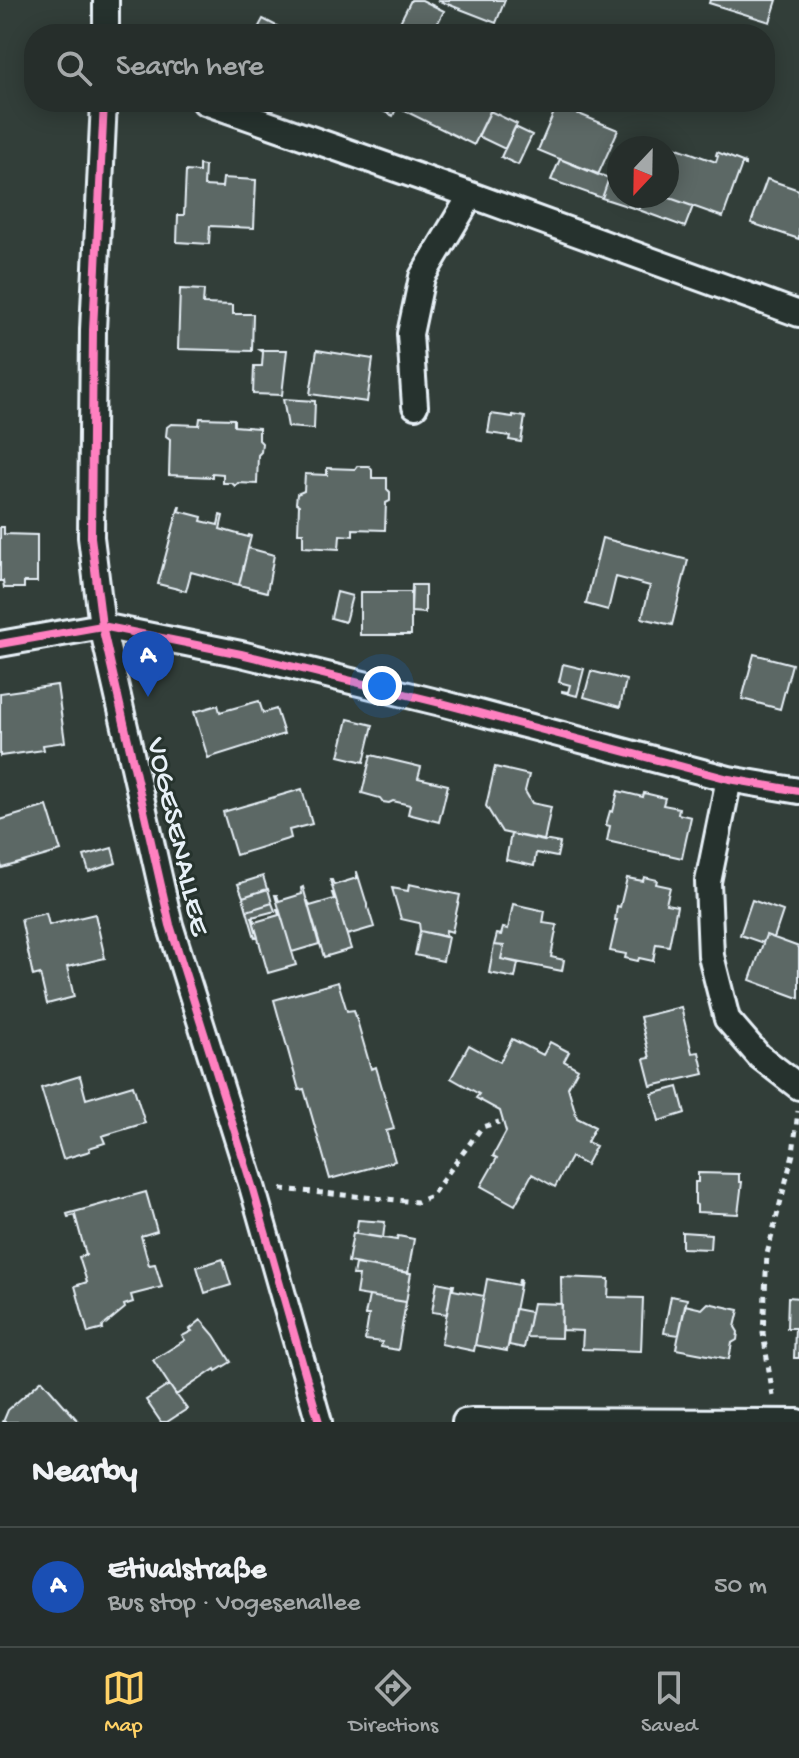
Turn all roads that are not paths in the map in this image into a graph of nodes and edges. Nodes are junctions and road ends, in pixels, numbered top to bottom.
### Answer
1 (106, 0) edge
2 (106, 24) edge
3 (104, 112) edge
4 (234, 112) edge
5 (471, 195) junction
6 (799, 314) edge
7 (415, 406) dead end
8 (102, 626) junction
9 (0, 644) edge
10 (729, 779) junction
11 (799, 791) edge
12 (799, 1087) edge
13 (319, 1422) edge
14 (465, 1422) edge
15 (783, 1422) edge

1 - 2 street
3 - 8 street, VOGESENALLEE
4 - 5 street
5 - 6 street
5 - 7 street
8 - 9 street
8 - 10 street
8 - 13 street, VOGESENALLEE
10 - 11 street
10 - 12 street
14 - 15 street

